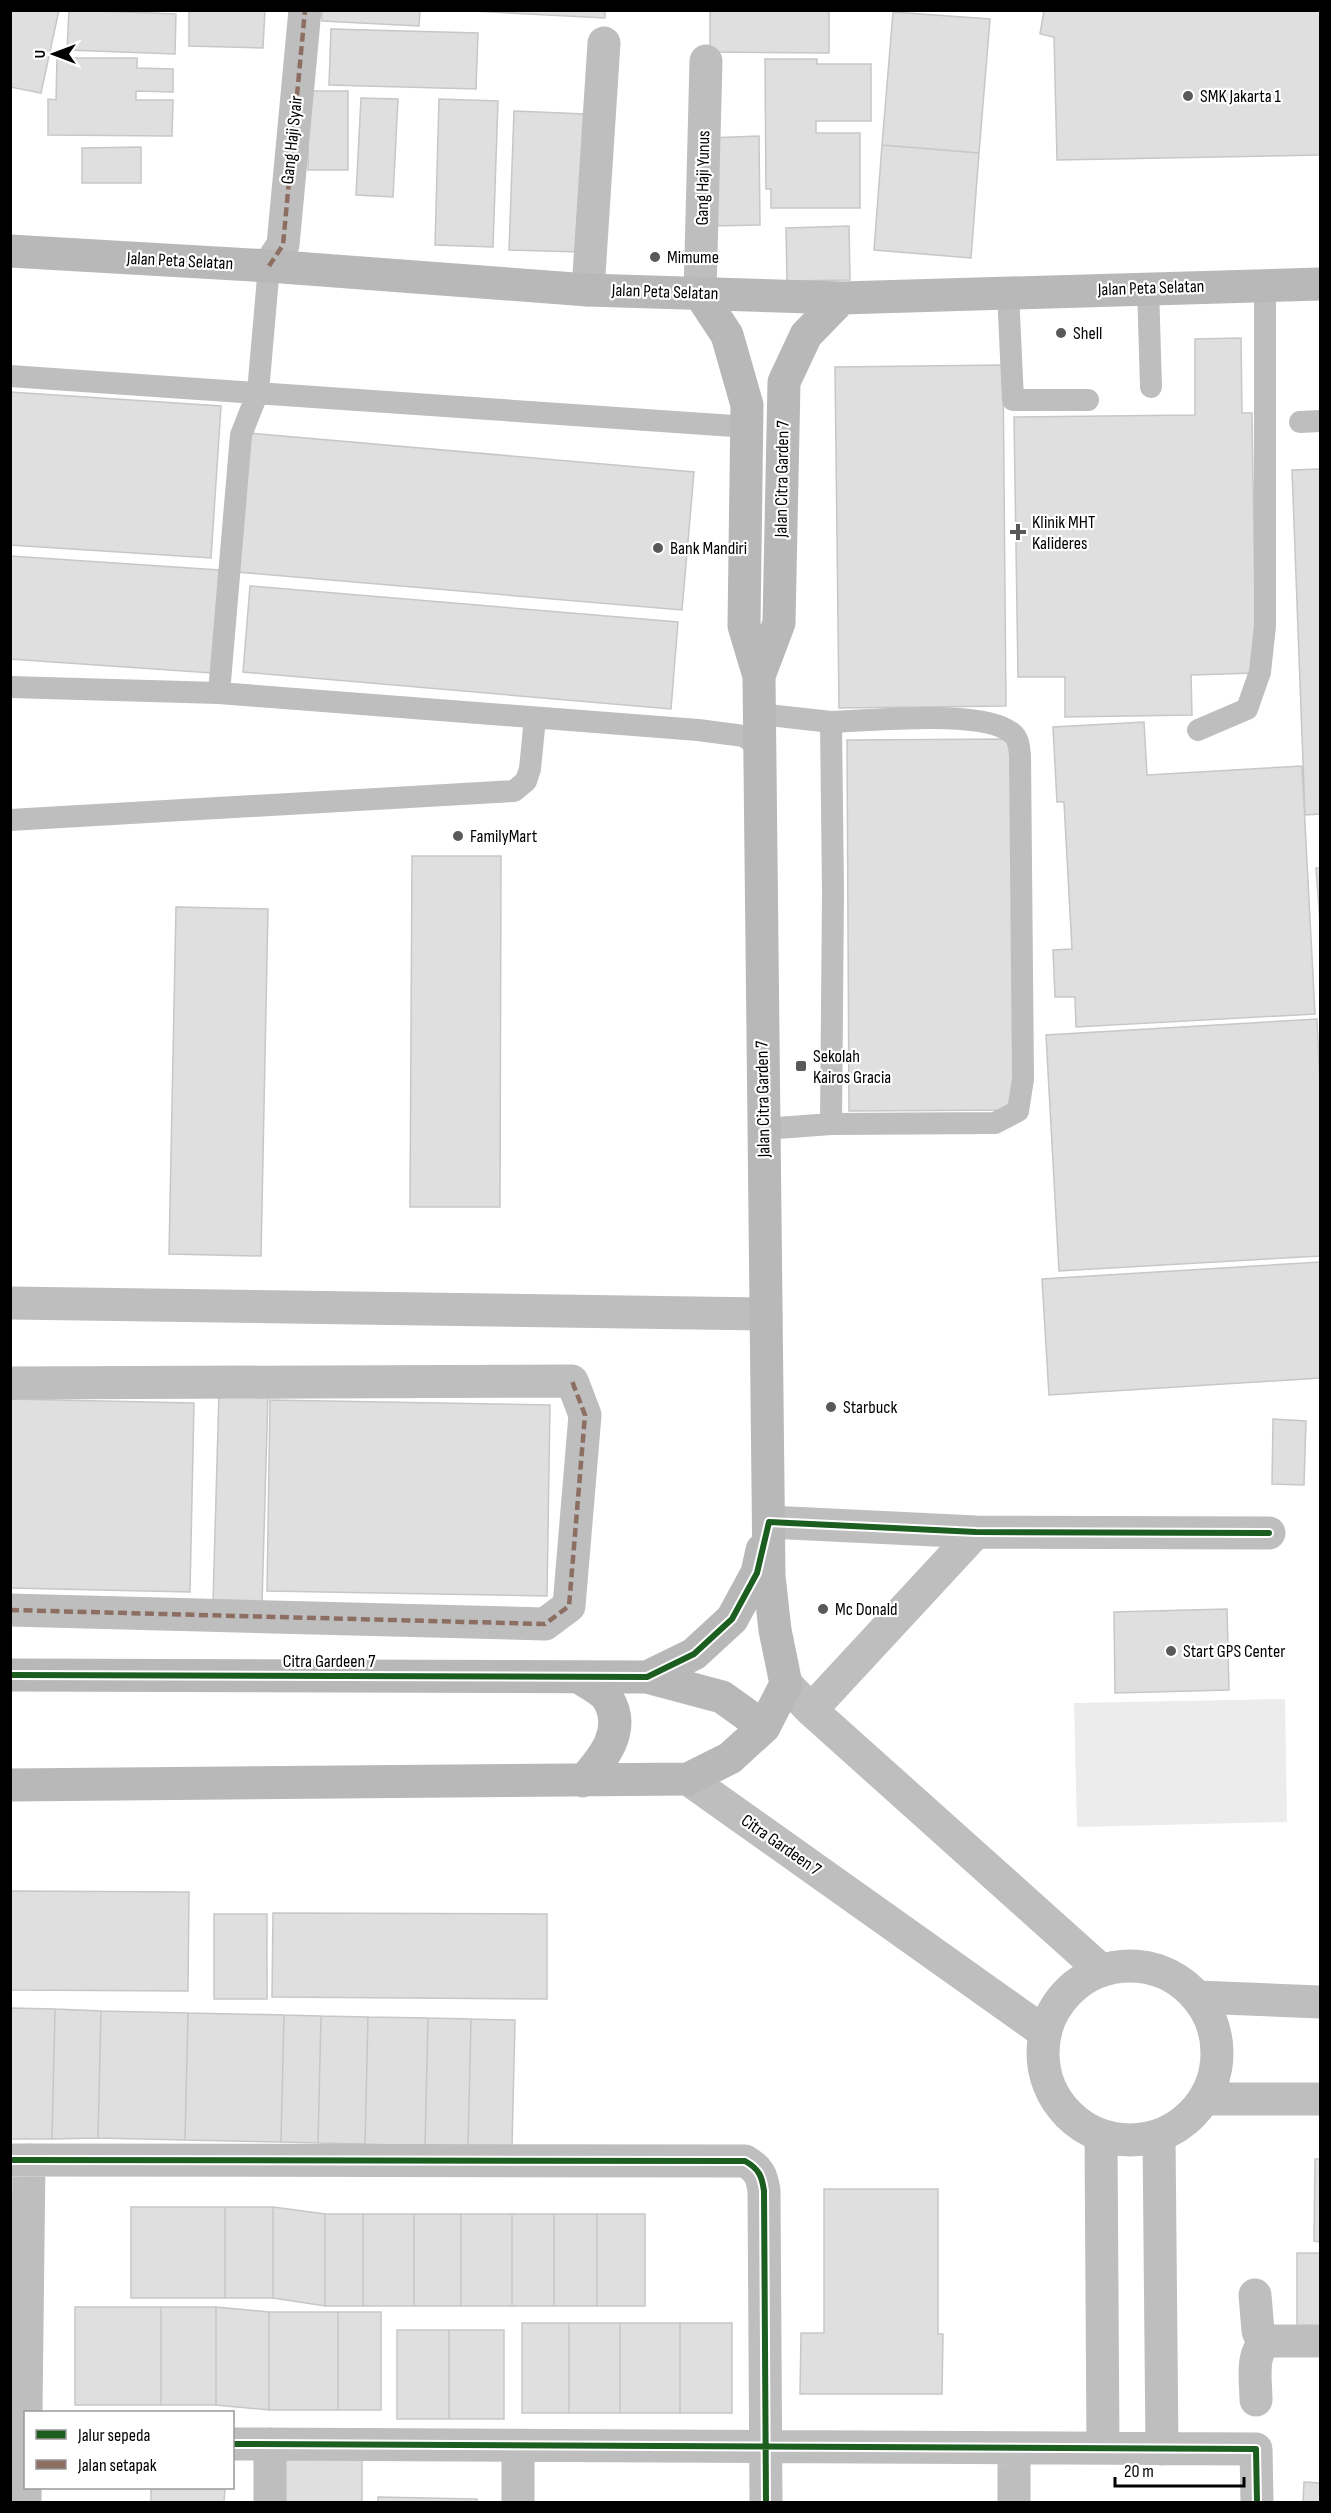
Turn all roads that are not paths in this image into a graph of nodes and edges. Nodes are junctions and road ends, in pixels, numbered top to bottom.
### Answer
1 (305, 10) edge
2 (604, 43) dead end
3 (706, 61) dead end
4 (10, 251) edge
5 (269, 266) junction
6 (1320, 284) edge
7 (1265, 285) junction
8 (1148, 288) junction
9 (588, 290) junction
10 (1008, 292) junction
11 (700, 294) junction
12 (842, 298) junction
13 (10, 376) edge
14 (1151, 387) dead end
15 (258, 392) junction
16 (1088, 400) dead end
17 (748, 427) junction
18 (759, 676) junction
19 (10, 687) edge
20 (219, 693) junction
21 (760, 714) junction
22 (535, 718) junction
23 (831, 722) junction
24 (1198, 730) dead end
25 (759, 762) junction
26 (10, 820) edge
27 (831, 1125) junction
28 (764, 1129) junction
29 (10, 1303) edge
30 (766, 1314) junction
31 (10, 1383) edge
32 (769, 1522) junction
33 (976, 1532) junction
34 (1269, 1533) dead end
35 (10, 1610) edge
36 (10, 1675) edge
37 (579, 1677) junction
38 (647, 1677) junction
39 (786, 1684) junction
40 (812, 1710) junction
41 (764, 1727) junction
42 (688, 1779) junction
43 (583, 1781) junction
44 (10, 1785) edge
45 (1100, 1969) junction
46 (1198, 1997) junction
47 (1320, 2002) edge
48 (1044, 2032) junction
49 (1204, 2099) junction
50 (1320, 2099) edge
51 (1101, 2136) junction
52 (1159, 2136) junction
53 (20, 2160) edge
54 (1255, 2295) dead end
55 (1267, 2341) junction
56 (1320, 2341) edge
57 (1256, 2400) dead end
58 (26, 2411) edge
59 (234, 2444) edge
60 (270, 2444) junction
61 (518, 2446) junction
62 (766, 2446) junction
63 (1014, 2448) junction
64 (1103, 2448) junction
65 (1162, 2449) junction
66 (270, 2502) edge
67 (518, 2502) edge
68 (766, 2502) edge
69 (1014, 2502) edge
70 (1257, 2502) edge

1 - 5 street, Gang Haji Syair
2 - 9 street
3 - 11 street, Gang Haji Yunus
4 - 5 main road, Jalan Peta Selatan
5 - 9 main road, Jalan Peta Selatan
5 - 15 lane
6 - 7 main road, Jalan Peta Selatan
7 - 8 main road, Jalan Peta Selatan
7 - 24 lane
8 - 10 main road, Jalan Peta Selatan
8 - 14 lane
9 - 11 main road, Jalan Peta Selatan
10 - 12 main road, Jalan Peta Selatan
10 - 16 lane
11 - 12 main road, Jalan Peta Selatan
11 - 17 main road, Jalan Citra Garden 7
12 - 18 main road, Jalan Citra Garden 7
13 - 15 lane
15 - 17 lane
15 - 20 lane
17 - 18 main road, Jalan Citra Garden 7
18 - 21 main road, Jalan Citra Garden 7
19 - 20 lane
20 - 22 lane
21 - 23 lane
21 - 25 main road, Jalan Citra Garden 7
22 - 25 lane
22 - 26 lane
23 - 27 lane
23 - 27 lane
25 - 28 main road, Jalan Citra Garden 7
27 - 28 lane
28 - 30 main road, Jalan Citra Garden 7
29 - 30 street
30 - 32 main road, Jalan Citra Garden 7
31 - 35 street
32 - 33 street
32 - 38 main road, Jalan Citra Garden 7
32 - 39 main road, Jalan Citra Garden 7
33 - 34 street
33 - 40 street
36 - 37 main road, Citra Gardeen 7
37 - 38 main road, Citra Gardeen 7
37 - 43 main road
38 - 41 main road
39 - 40 street
39 - 41 main road
40 - 45 street
41 - 42 main road
42 - 43 main road
42 - 48 street, Citra Gardeen 7
43 - 44 main road
45 - 46 street
45 - 48 street
46 - 47 street
46 - 49 street
48 - 51 street
49 - 50 street
49 - 52 street
51 - 52 street
51 - 64 street
52 - 65 street
53 - 58 street
53 - 62 street
54 - 55 street
55 - 56 street
55 - 57 street
59 - 60 street
60 - 61 street
60 - 66 street
61 - 62 street
61 - 67 street
62 - 63 street
62 - 68 street
63 - 64 street
63 - 69 street
64 - 65 street
65 - 70 street

